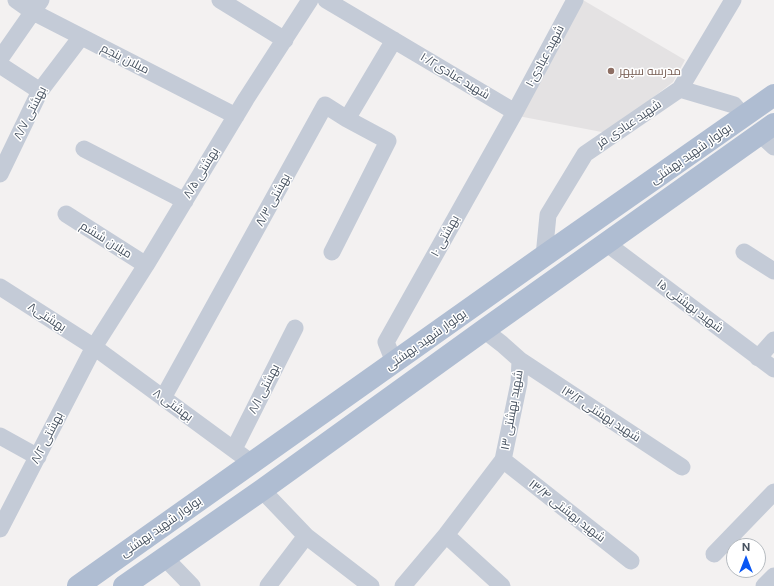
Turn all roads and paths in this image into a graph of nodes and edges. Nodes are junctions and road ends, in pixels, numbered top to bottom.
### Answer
1 (16, 0) edge
2 (220, 0) edge
3 (310, 0) edge
4 (326, 0) edge
5 (575, 0) edge
6 (733, 0) edge
7 (37, 6) edge
8 (81, 37) junction
9 (285, 40) junction
10 (394, 40) junction
11 (0, 59) edge
12 (0, 65) edge
13 (680, 89) junction
14 (40, 91) junction
15 (774, 95) edge
16 (515, 112) junction
17 (236, 116) junction
18 (744, 117) junction
19 (347, 119) junction
20 (769, 135) edge
21 (84, 149) dead end
22 (0, 174) edge
23 (185, 201) junction
24 (66, 214) dead end
25 (606, 243) junction
26 (332, 252) dead end
27 (744, 252) dead end
28 (544, 256) junction
29 (146, 265) junction
30 (774, 271) edge
31 (0, 287) edge
32 (295, 328) dead end
33 (484, 330) junction
34 (774, 340) edge
35 (94, 347) junction
36 (758, 358) junction
37 (520, 360) junction
38 (394, 362) junction
39 (774, 370) edge
40 (163, 398) junction
41 (0, 436) edge
42 (234, 449) junction
43 (38, 457) junction
44 (503, 460) junction
45 (252, 463) junction
46 (682, 467) dead end
47 (262, 490) junction
48 (774, 492) edge
49 (0, 529) edge
50 (446, 535) junction
51 (306, 536) junction
52 (714, 554) dead end
53 (164, 557) junction
54 (631, 561) dead end
55 (774, 576) edge
56 (271, 585) edge
57 (78, 586) edge
58 (124, 586) edge
59 (192, 586) edge
60 (371, 586) edge
61 (403, 586) edge
62 (502, 586) edge
63 (764, 586) edge

1 - 7 street, میلان پنجم
2 - 9 street
3 - 9 street, بهشتی ۸/۵
4 - 10 street, شهید عبادی۱۰/۲
5 - 16 street, شهید عبادی۱۰
6 - 13 street, شهید عبادی فر
7 - 8 street, میلان پنجم
7 - 11 street
8 - 14 street, بهشتی ۸/۷
8 - 17 street, میلان پنجم
9 - 17 street, بهشتی ۸/۵
10 - 16 street, شهید عبادی۱۰/۲
10 - 19 street
12 - 14 street
13 - 18 street
13 - 28 street, شهید عبادی فر
14 - 22 street, بهشتی ۸/۷
15 - 18 main road, بولوار شهید بهشتی
16 - 38 street, بهشتی ۱۰
17 - 23 street, بهشتی ۸/۵
18 - 28 main road, بولوار شهید بهشتی
19 - 26 street
19 - 40 street, بهشتی ۸/۳
20 - 25 main road, بولوار شهید بهشتی
21 - 23 street
23 - 29 street, بهشتی ۸/۵
24 - 29 street, میلان ششم
25 - 33 main road, بولوار شهید بهشتی
25 - 36 street, شهید بهشتی ۱۵
27 - 30 street
28 - 38 main road, بولوار شهید بهشتی
29 - 35 street, بهشتی ۸/۵
31 - 35 street, بهشتی۸
32 - 42 street, بهشتی ۸/۱
33 - 37 street, شهید بهشتی ۱۳
33 - 47 main road, بولوار شهید بهشتی
34 - 36 street
35 - 40 street, ۸ بهشتی
35 - 43 street, بهشتی ۸/۲
36 - 39 street, شهید بهشتی ۱۵
37 - 44 street, شهید بهشتی ۱۳
37 - 46 street, شهید بهشتی ۱۳/۲
38 - 45 main road, بولوار شهید بهشتی
40 - 42 street, ۸ بهشتی
41 - 43 street
42 - 45 street, ۸ بهشتی
43 - 49 street, بهشتی ۸/۲
44 - 50 street, شهید بهشتی ۱۳
44 - 54 street, شهید بهشتی ۱۳/۴
45 - 57 main road, بولوار شهید بهشتی
47 - 51 street
47 - 53 main road, بولوار شهید بهشتی
48 - 52 street
50 - 61 street, شهید بهشتی ۱۳
50 - 62 street
51 - 56 street
51 - 60 street
53 - 58 main road, بولوار شهید بهشتی
53 - 59 street
55 - 63 street

